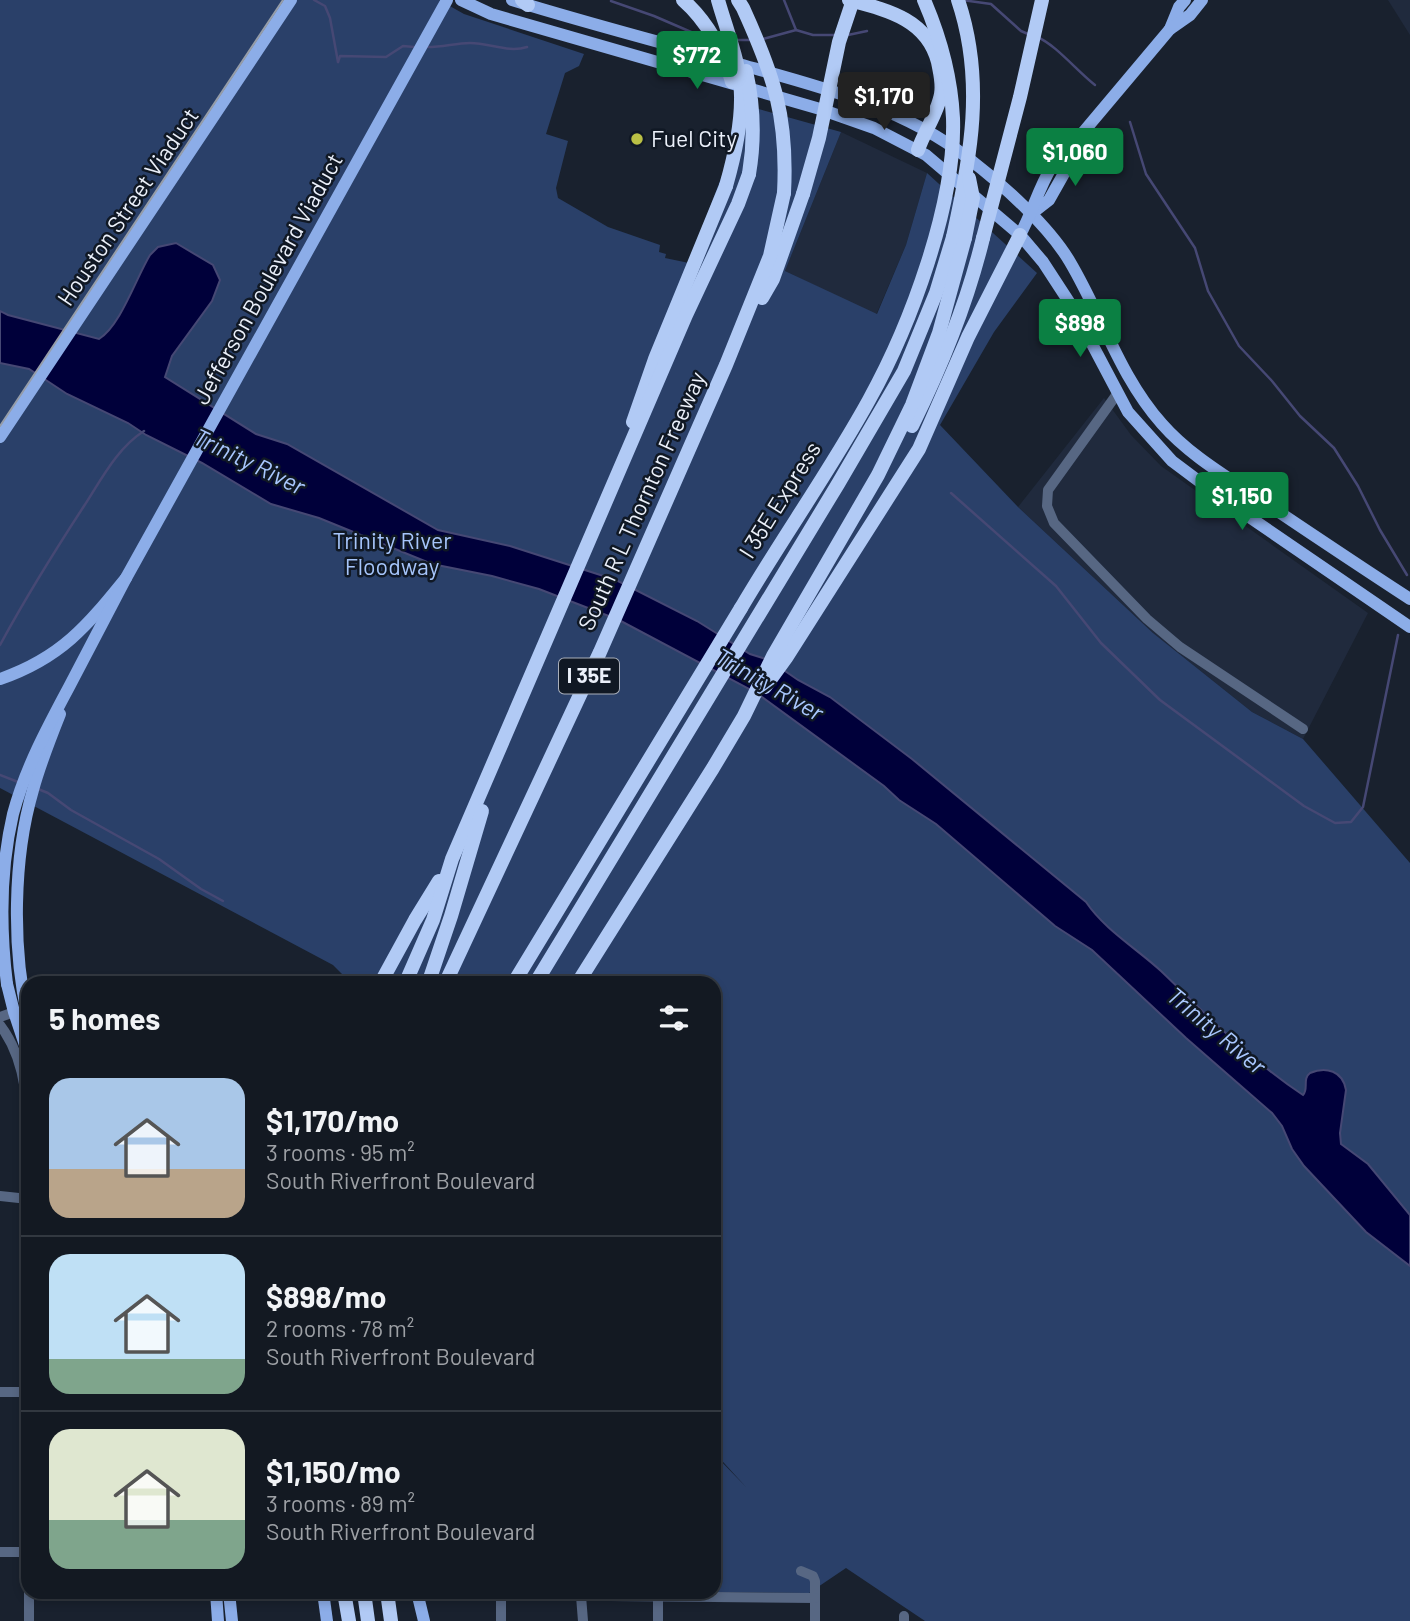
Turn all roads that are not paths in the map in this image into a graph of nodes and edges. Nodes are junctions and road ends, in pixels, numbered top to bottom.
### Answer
1 (291, 0) edge
2 (447, 0) edge
3 (461, 0) edge
4 (512, 0) edge
5 (683, 0) edge
6 (706, 0) edge
7 (718, 0) edge
8 (738, 0) edge
9 (851, 0) edge
10 (925, 0) edge
11 (958, 0) edge
12 (1042, 0) edge
13 (1185, 0) edge
14 (1202, 0) edge
15 (525, 2) edge
16 (1170, 29) junction
17 (723, 82) junction
18 (812, 85) junction
19 (883, 110) junction
20 (861, 123) junction
21 (925, 130) junction
22 (918, 150) junction
23 (738, 204) junction
24 (1031, 214) junction
25 (1020, 235) junction
26 (959, 238) junction
27 (1090, 300) junction
28 (1073, 308) junction
29 (737, 341) junction
30 (1131, 383) junction
31 (1116, 394) junction
32 (916, 406) junction
33 (0, 437) edge
34 (623, 461) junction
35 (1353, 561) junction
36 (126, 578) junction
37 (1341, 579) junction
38 (1410, 599) edge
39 (1410, 627) edge
40 (544, 645) junction
41 (0, 679) edge
42 (72, 681) junction
43 (744, 716) junction
44 (1303, 729) dead end
45 (452, 859) junction
46 (0, 915) edge
47 (19, 915) junction
48 (597, 955) junction
49 (384, 976) edge
50 (408, 976) edge
51 (431, 976) edge
52 (449, 976) edge
53 (518, 976) edge
54 (540, 976) edge
55 (583, 976) edge
56 (587, 976) edge
57 (21, 981) edge
58 (14, 1012) junction
59 (0, 1017) edge
60 (0, 1024) edge
61 (21, 1033) edge
62 (21, 1066) edge
63 (0, 1196) edge
64 (21, 1198) edge
65 (0, 1392) edge
66 (21, 1392) edge
67 (0, 1552) edge
68 (21, 1552) edge
69 (801, 1571) dead end
70 (721, 1596) edge
71 (815, 1598) junction
72 (29, 1599) edge
73 (216, 1599) edge
74 (230, 1599) edge
75 (324, 1599) edge
76 (345, 1599) edge
77 (365, 1599) edge
78 (388, 1599) edge
79 (419, 1599) edge
80 (501, 1599) edge
81 (580, 1599) edge
82 (658, 1599) edge
83 (29, 1621) edge
84 (218, 1621) edge
85 (232, 1621) edge
86 (327, 1621) edge
87 (349, 1621) edge
88 (368, 1621) edge
89 (391, 1621) edge
90 (424, 1621) edge
91 (502, 1621) edge
92 (583, 1621) edge
93 (658, 1621) edge
94 (815, 1621) edge

1 - 33 main road, Houston Street Viaduct
2 - 36 main road, Jefferson Boulevard Viaduct
3 - 17 main road
4 - 15 main road
5 - 23 highway, bridge
6 - 23 highway, bridge
7 - 34 highway, bridge
8 - 29 highway, I 35E, bridge
9 - 21 highway
9 - 29 highway, bridge
10 - 53 highway, I 35E Express, bridge
11 - 26 highway, bridge
12 - 32 highway, bridge
13 - 16 main road
14 - 16 main road
15 - 18 main road
16 - 24 main road
17 - 18 main road
17 - 20 main road
18 - 19 main road
19 - 20 main road
19 - 21 main road
20 - 22 main road
21 - 22 highway
21 - 24 main road
22 - 25 main road
23 - 34 highway
24 - 25 main road
24 - 27 main road
25 - 28 main road
25 - 43 highway
26 - 32 highway
26 - 54 highway
27 - 28 main road
27 - 30 main road
28 - 31 main road
29 - 52 highway, South R L Thornton Freeway / I 35E
30 - 31 main road
30 - 35 main road
31 - 37 main road
31 - 44 street
32 - 43 highway
34 - 40 highway
35 - 37 main road
35 - 38 main road
36 - 41 main road, bridge
36 - 42 main road, bridge
37 - 39 main road
40 - 45 highway
40 - 51 highway
42 - 47 main road, bridge
42 - 58 main road, bridge
43 - 48 highway
45 - 49 highway
45 - 50 highway
46 - 47 street
47 - 57 main road
48 - 55 highway
48 - 56 highway
58 - 59 street
58 - 61 main road
60 - 62 street
63 - 64 street
65 - 66 street
67 - 68 street
69 - 71 street
70 - 71 street
71 - 94 street
72 - 83 street
73 - 84 main road
74 - 85 main road
75 - 86 main road
76 - 87 highway
77 - 88 highway
78 - 89 highway
79 - 90 main road
80 - 91 street
81 - 92 street
82 - 93 street

